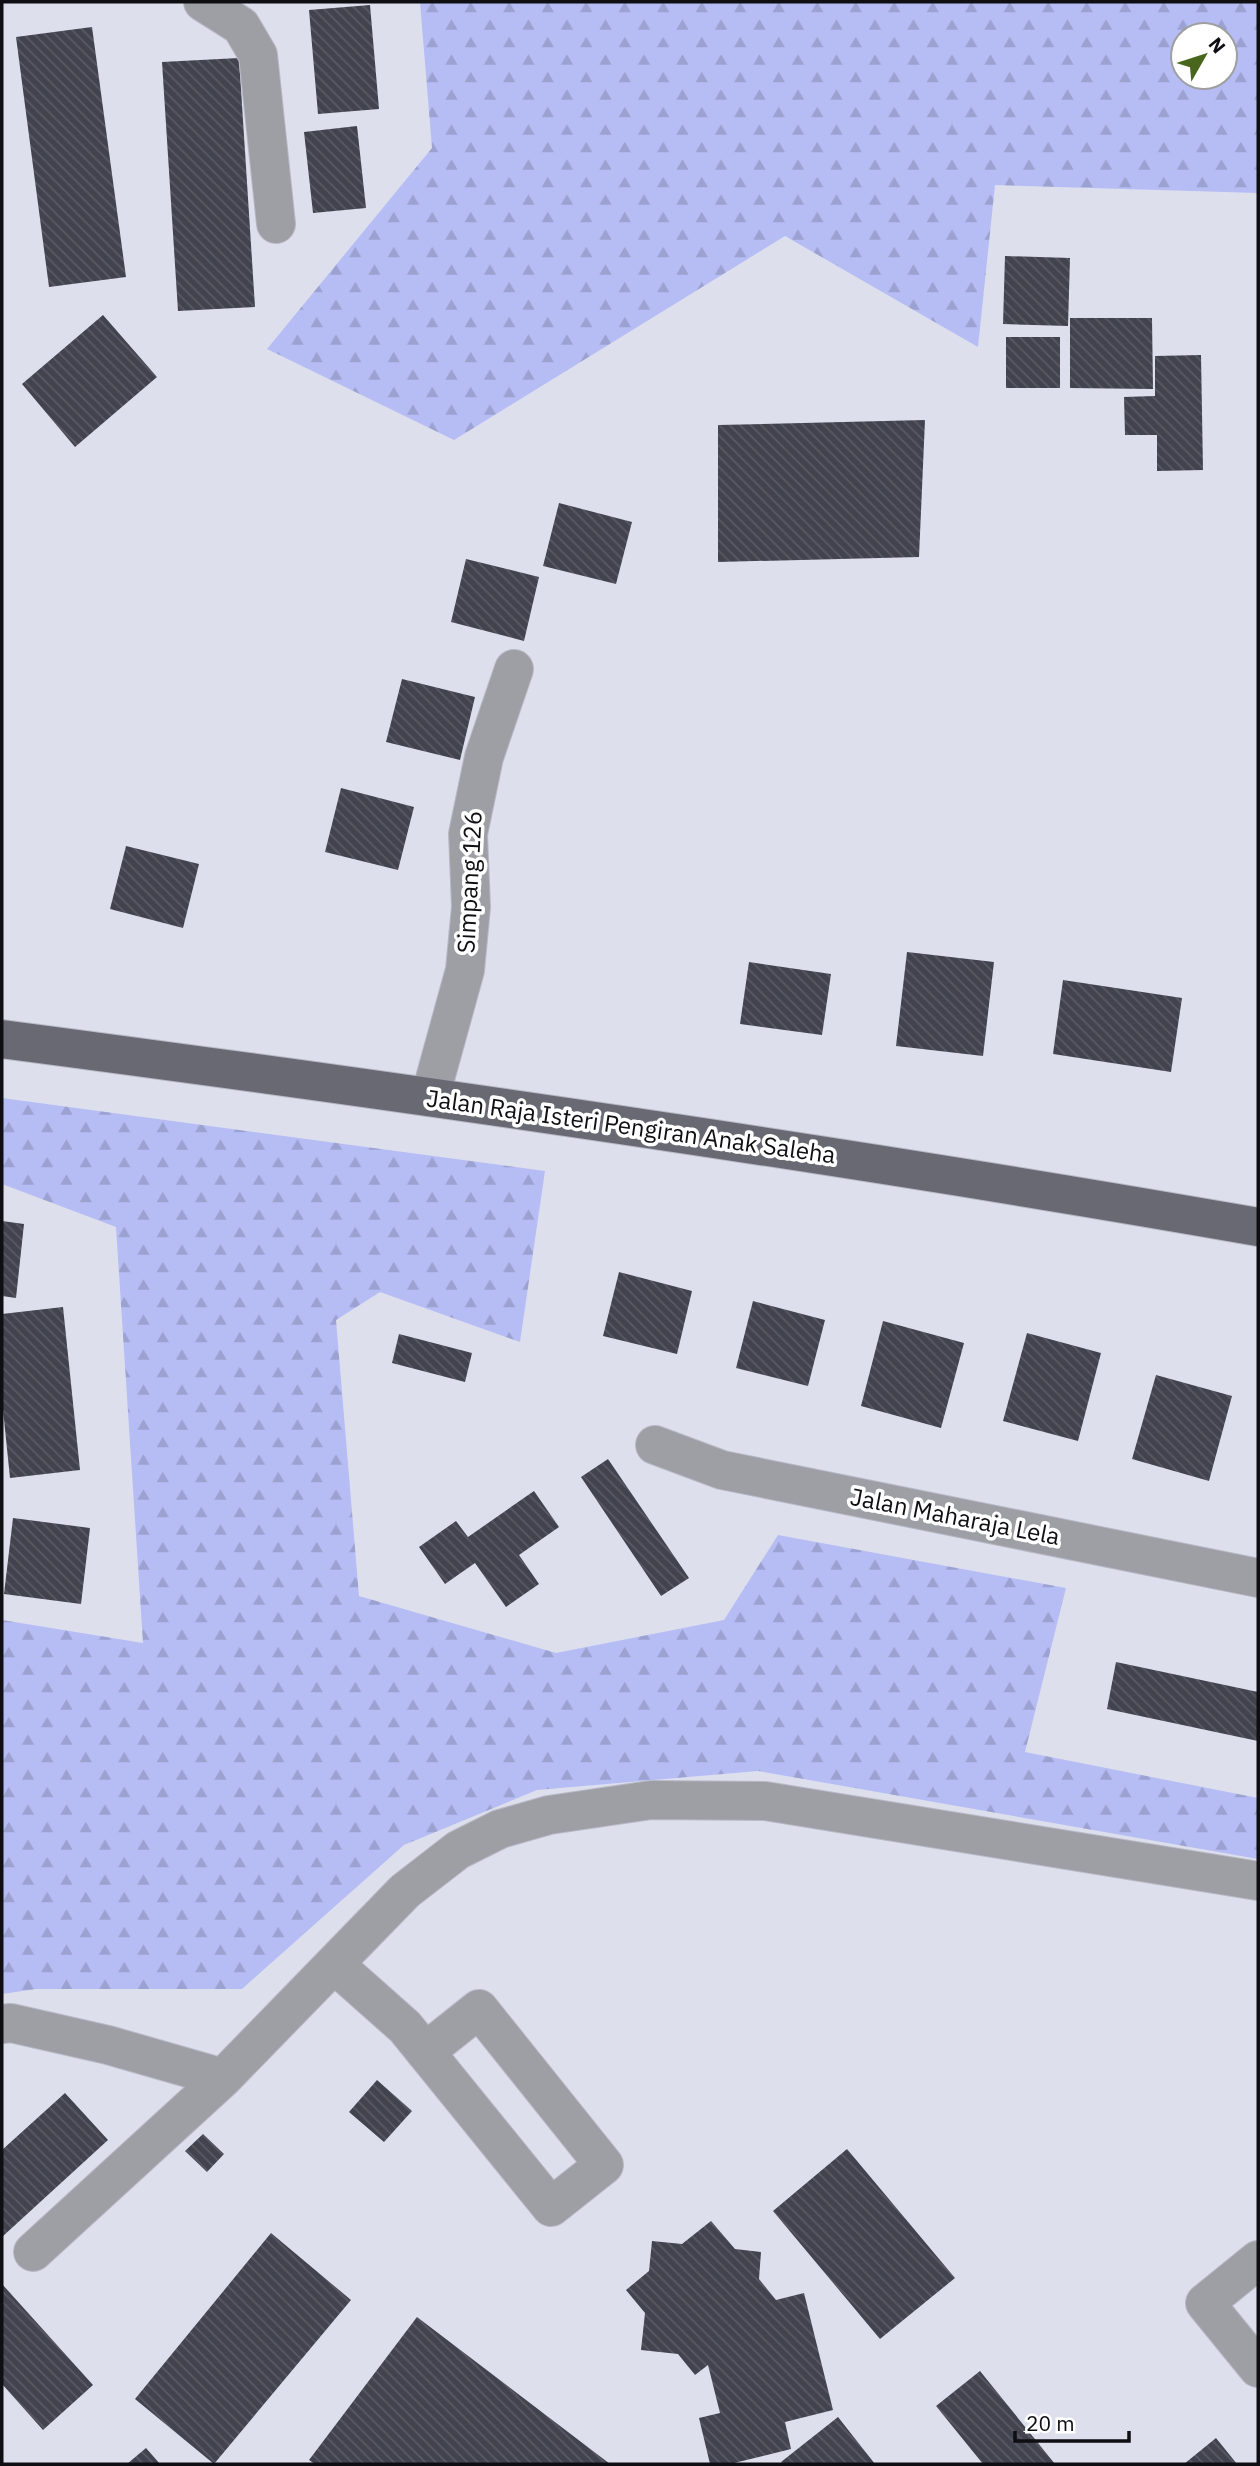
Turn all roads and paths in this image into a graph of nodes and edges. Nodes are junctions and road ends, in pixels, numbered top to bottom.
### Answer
1 (203, 2) edge
2 (276, 224) dead end
3 (514, 669) dead end
4 (2, 1039) edge
5 (430, 1097) junction
6 (1258, 1227) edge
7 (655, 1445) dead end
8 (1258, 1578) edge
9 (1258, 1881) edge
10 (334, 1964) junction
11 (2, 2024) edge
12 (425, 2052) junction
13 (223, 2078) junction
14 (33, 2252) dead end
15 (1258, 2260) edge
16 (1258, 2368) edge

1 - 2 street
3 - 5 street, Simpang 126
4 - 5 main road, Jalan Raja Isteri Pengiran Anak Saleha
5 - 6 main road, Jalan Raja Isteri Pengiran Anak Saleha
7 - 8 street, Jalan Maharaja Lela
9 - 10 street
10 - 12 street
10 - 13 street
11 - 13 street
12 - 12 street
13 - 14 street
15 - 16 street

